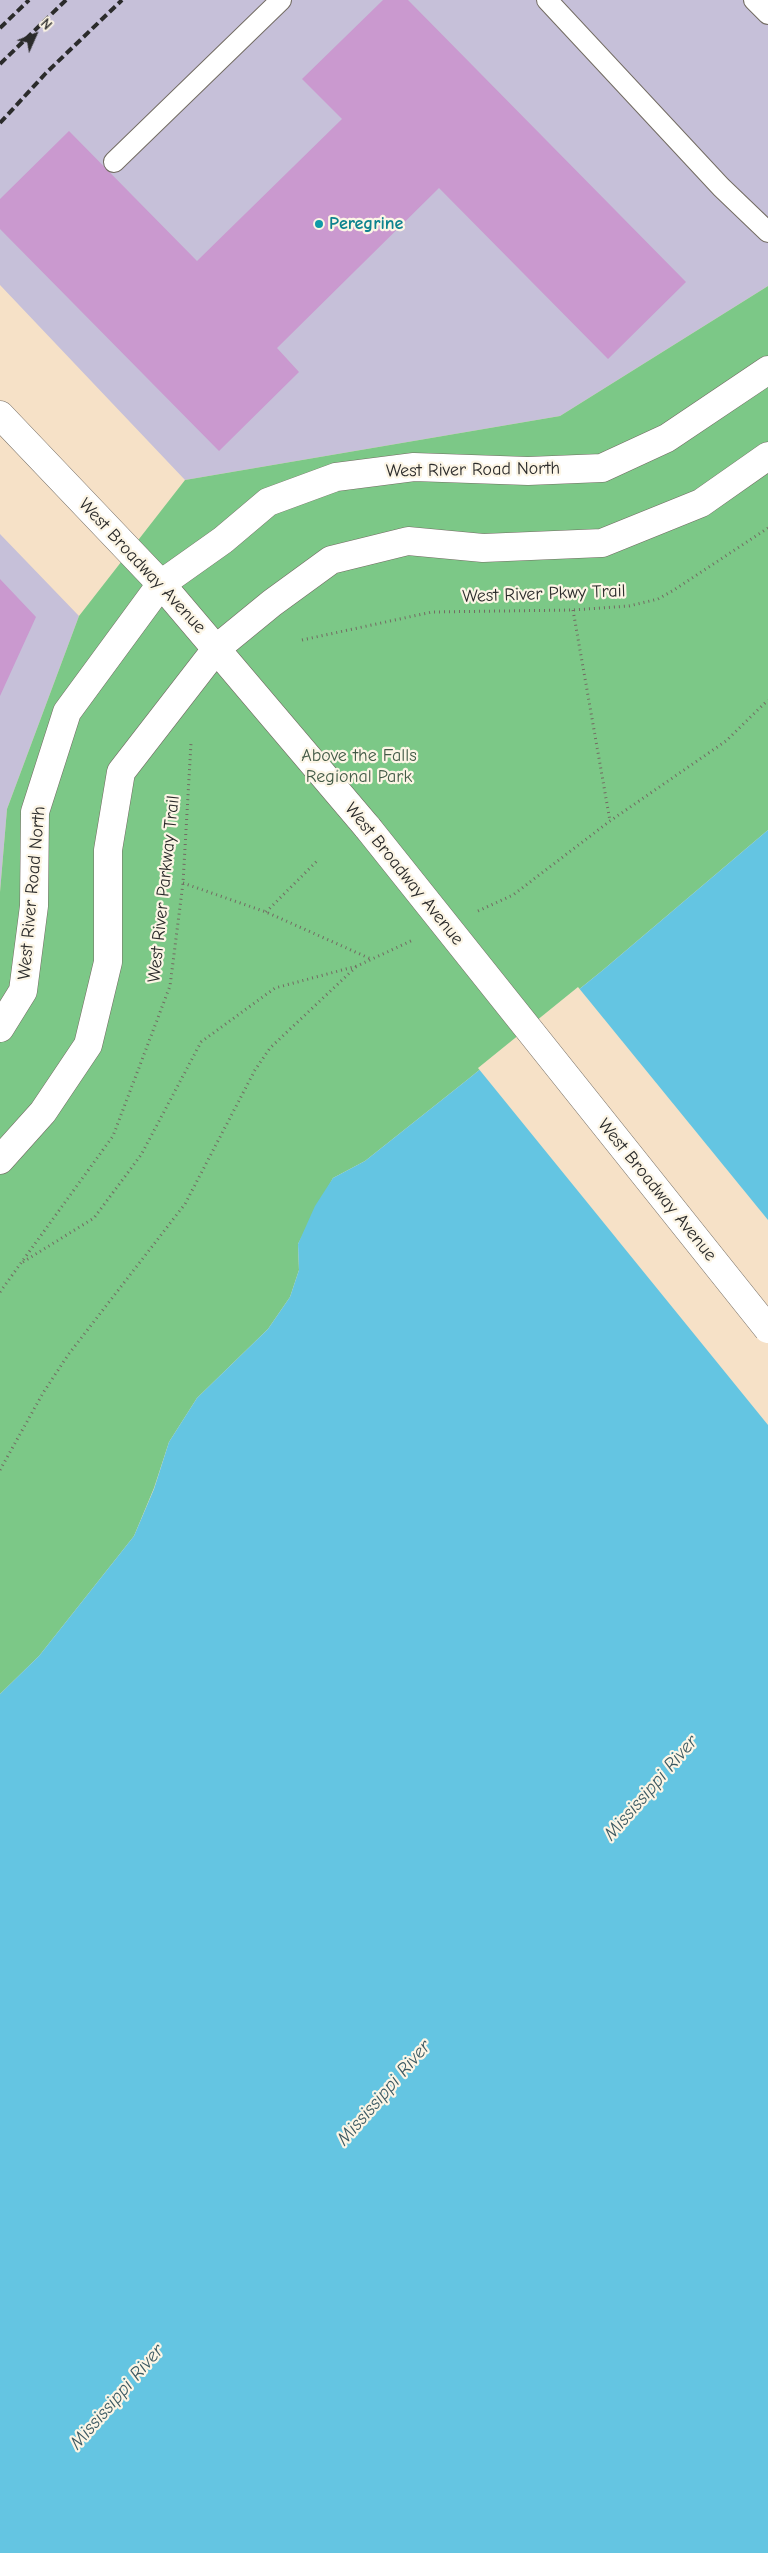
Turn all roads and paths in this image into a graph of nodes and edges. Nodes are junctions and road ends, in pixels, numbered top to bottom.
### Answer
1 (281, 0) edge
2 (547, 0) edge
3 (754, 0) edge
4 (768, 14) edge
5 (114, 162) dead end
6 (768, 232) edge
7 (768, 370) edge
8 (0, 415) edge
9 (768, 456) edge
10 (768, 528) edge
11 (161, 584) junction
12 (573, 610) junction
13 (302, 640) dead end
14 (217, 648) junction
15 (768, 700) edge
16 (191, 743) dead end
17 (610, 821) junction
18 (317, 861) dead end
19 (183, 883) junction
20 (266, 912) junction
21 (469, 915) dead end
22 (415, 939) dead end
23 (371, 960) junction
24 (358, 966) junction
25 (0, 1028) edge
26 (0, 1160) edge
27 (23, 1262) junction
28 (0, 1292) edge
29 (768, 1328) edge
30 (0, 1470) edge

1 - 5 lane
2 - 6 lane
3 - 4 lane
7 - 11 street, West River Road North
8 - 11 street, West Broadway Avenue
9 - 14 street
10 - 12 path, West River Pkwy Trail
11 - 14 street, West Broadway Avenue
11 - 25 street, West River Road North
12 - 13 path, West River Pkwy Trail
12 - 17 path
14 - 26 street
14 - 29 street, West Broadway Avenue, bridge
15 - 17 path
16 - 19 path, West River Parkway Trail
17 - 21 path
18 - 20 path
19 - 20 path
19 - 27 path, West River Parkway Trail
20 - 23 path
22 - 23 path
23 - 24 path
24 - 27 path
24 - 30 path
27 - 28 path, West River Parkway Trail

